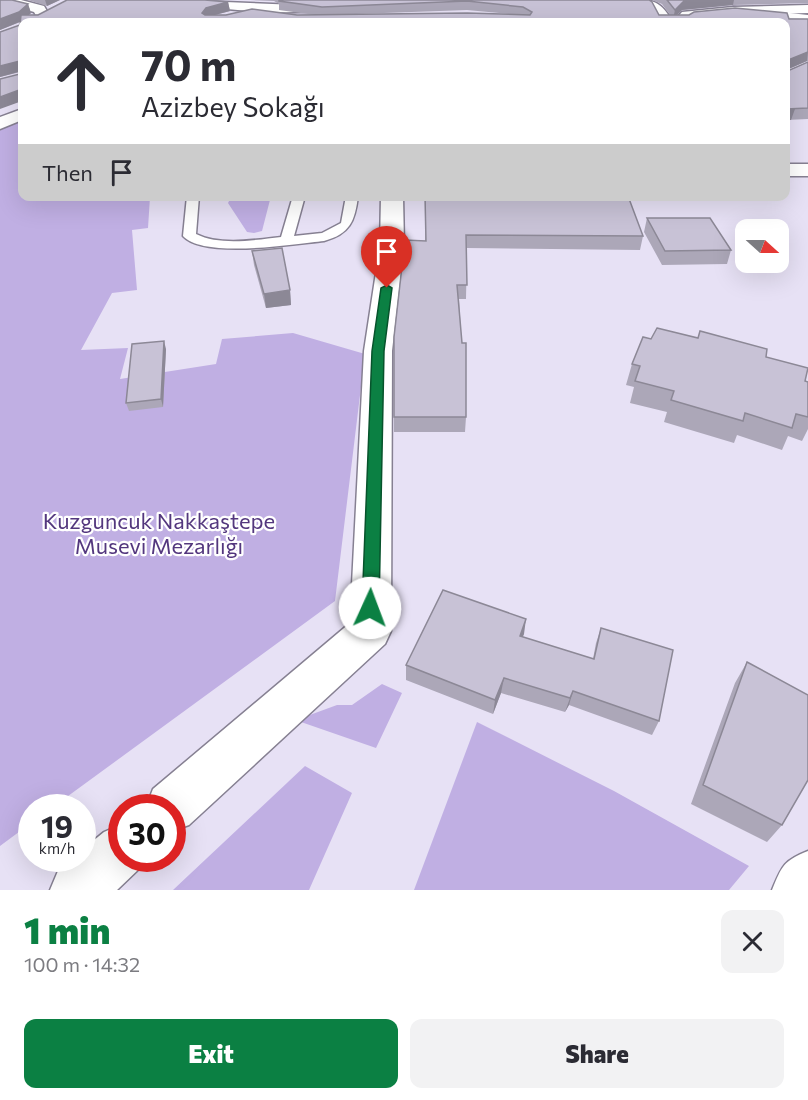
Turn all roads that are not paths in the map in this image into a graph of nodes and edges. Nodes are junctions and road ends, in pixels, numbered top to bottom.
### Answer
1 (7, 0) edge
2 (182, 0) edge
3 (365, 0) edge
4 (643, 0) edge
5 (259, 6) edge
6 (808, 9) edge
7 (733, 10) junction
8 (38, 18) edge
9 (228, 18) edge
10 (306, 18) edge
11 (663, 18) edge
12 (684, 18) edge
13 (808, 19) edge
14 (790, 24) edge
15 (808, 24) edge
16 (18, 116) edge
17 (0, 124) edge
18 (790, 170) edge
19 (808, 170) edge
20 (192, 201) edge
21 (298, 201) edge
22 (351, 201) edge
23 (392, 201) edge
24 (287, 240) junction
25 (186, 794) edge
26 (108, 862) edge
27 (808, 877) edge
28 (77, 890) edge
29 (799, 890) edge

1 - 8 street
2 - 5 street
3 - 5 street
4 - 11 street
5 - 9 street
5 - 10 street
6 - 7 street
7 - 12 street
7 - 13 street
14 - 15 lane
16 - 17 street
18 - 19 street
20 - 24 lane
21 - 24 lane
22 - 24 lane
23 - 25 street
26 - 28 street
27 - 29 street

